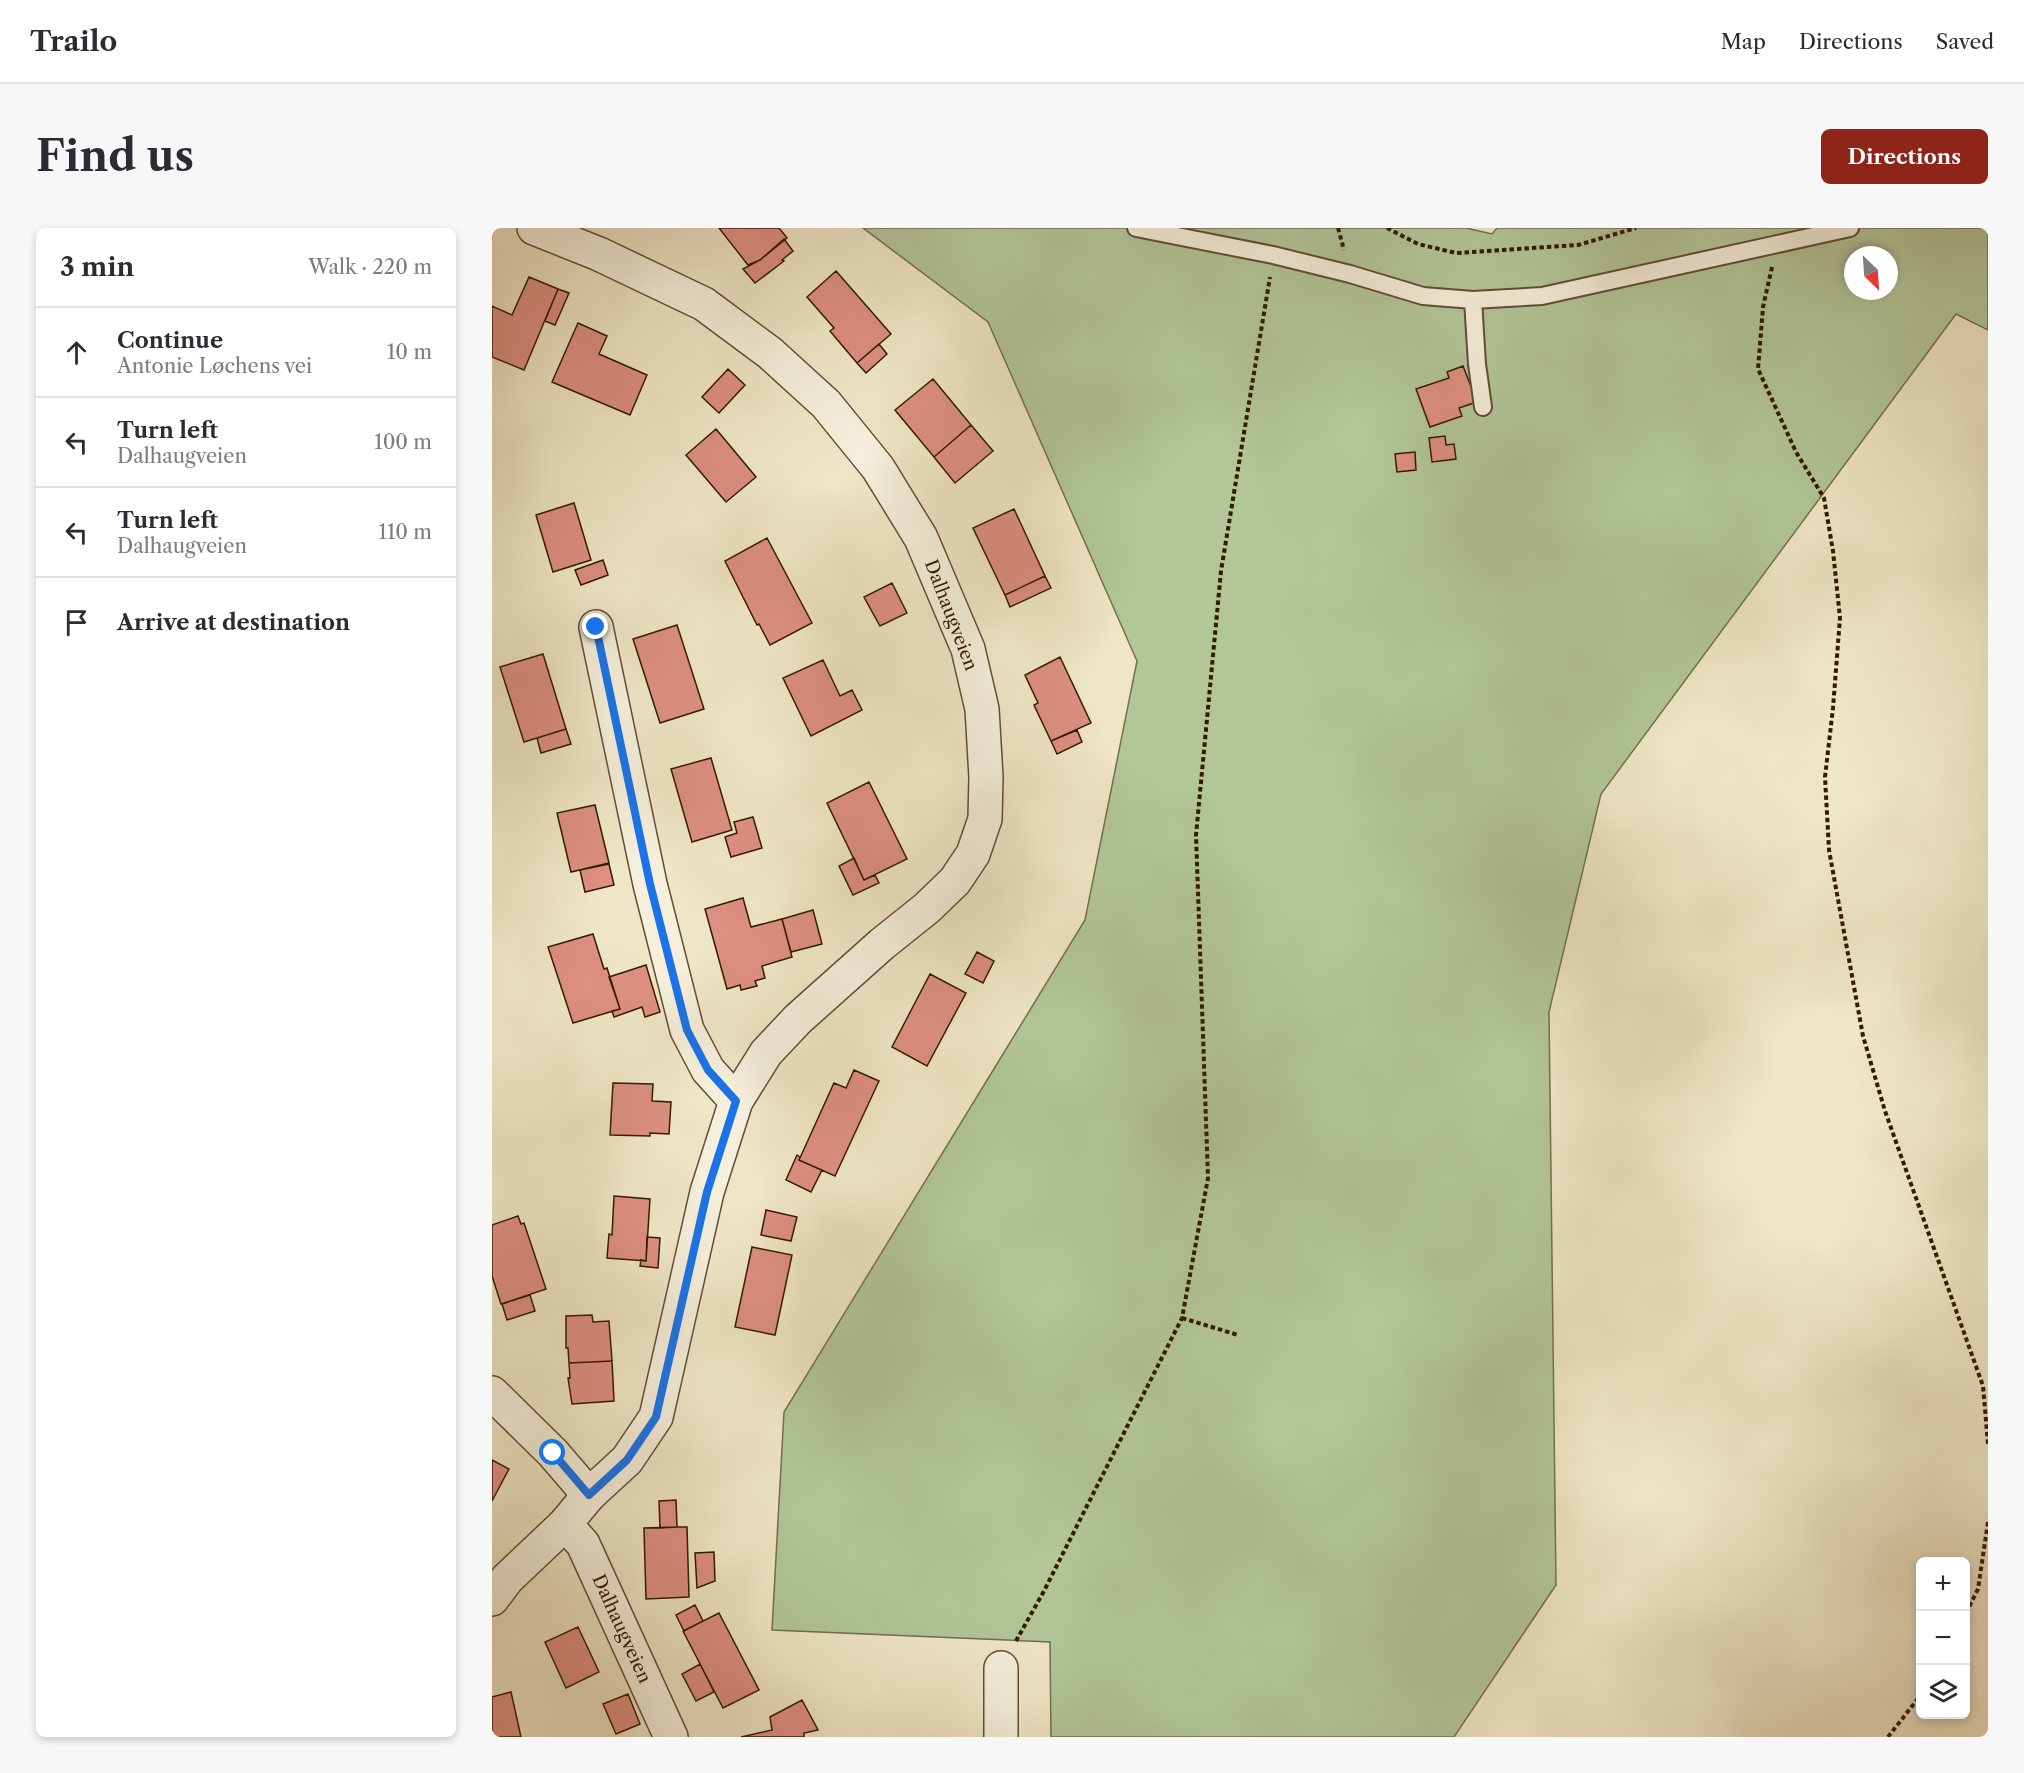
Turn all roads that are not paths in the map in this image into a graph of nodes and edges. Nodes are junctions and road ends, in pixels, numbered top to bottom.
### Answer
1 (534, 228) edge
2 (1136, 228) edge
3 (1850, 228) edge
4 (1473, 300) junction
5 (1483, 407) dead end
6 (596, 627) dead end
7 (736, 1101) junction
8 (492, 1393) edge
9 (589, 1495) junction
10 (565, 1524) junction
11 (492, 1599) edge
12 (1001, 1668) road end
13 (671, 1737) edge
14 (1001, 1737) edge

1 - 7 street, Dalhaugveien
2 - 4 lane
3 - 4 lane
4 - 5 lane
6 - 7 street
7 - 9 street, Dalhaugveien
8 - 9 street
9 - 10 street, Dalhaugveien
10 - 11 street, Dalhaugveien
10 - 13 street, Dalhaugveien
12 - 14 street

